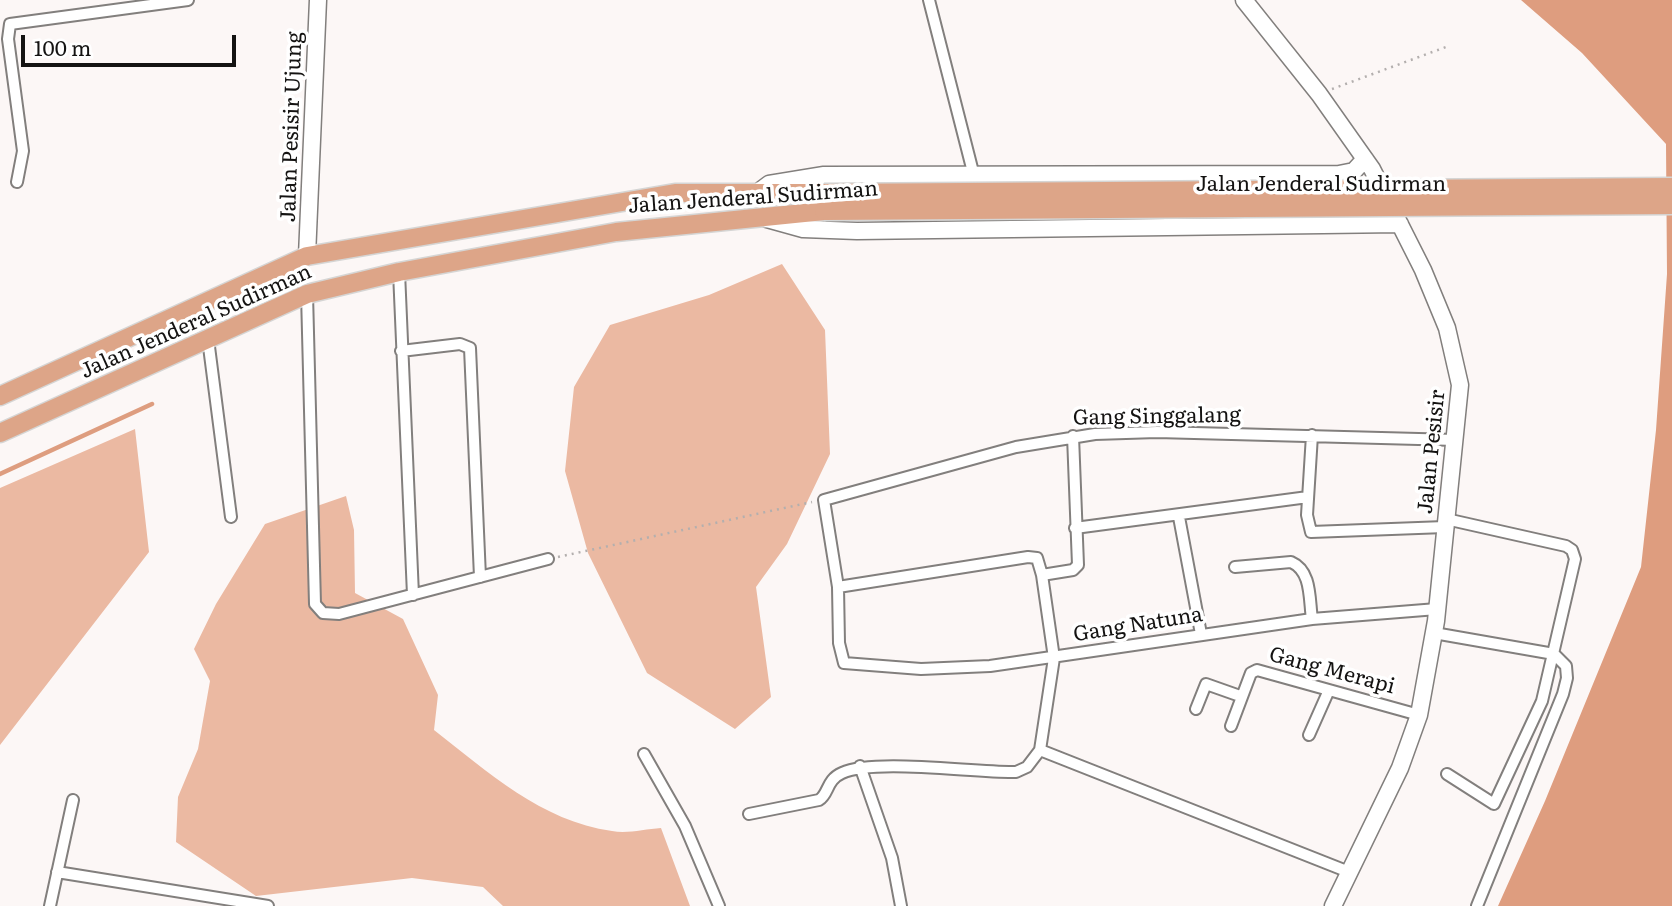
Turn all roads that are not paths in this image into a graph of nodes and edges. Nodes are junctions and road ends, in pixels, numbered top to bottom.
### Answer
1 (188, 0) edge
2 (318, 0) edge
3 (929, 0) edge
4 (1244, 0) edge
5 (1365, 159) junction
6 (974, 176) junction
7 (17, 182) dead end
8 (1672, 187) edge
9 (757, 193) junction
10 (1672, 205) edge
11 (760, 217) junction
12 (1399, 224) junction
13 (307, 256) junction
14 (399, 272) junction
15 (307, 294) junction
16 (208, 339) junction
17 (401, 351) junction
18 (0, 396) edge
19 (0, 433) edge
20 (1311, 435) junction
21 (1073, 436) junction
22 (1456, 440) junction
23 (1308, 497) junction
24 (231, 517) dead end
25 (1179, 517) junction
26 (1446, 523) junction
27 (1075, 528) junction
28 (548, 559) road end
29 (1236, 567) dead end
30 (1042, 575) junction
31 (480, 577) junction
32 (838, 587) junction
33 (413, 595) junction
34 (1437, 609) junction
35 (1312, 619) junction
36 (1434, 633) junction
37 (1201, 634) junction
38 (1554, 654) junction
39 (1054, 658) junction
40 (1329, 690) junction
41 (1240, 696) junction
42 (1196, 709) dead end
43 (1419, 715) junction
44 (1231, 726) dead end
45 (1309, 734) dead end
46 (1040, 750) junction
47 (644, 754) dead end
48 (860, 766) junction
49 (1447, 774) dead end
50 (73, 800) dead end
51 (749, 814) dead end
52 (57, 872) junction
53 (1349, 872) junction
54 (50, 906) edge
55 (268, 906) edge
56 (719, 906) edge
57 (901, 906) edge
58 (1333, 906) edge
59 (1476, 906) edge

1 - 7 street
2 - 13 street, Jalan Pesisir Ujung
3 - 6 street
4 - 5 street, Jalan Pesisir
5 - 6 street
5 - 12 street, Jalan Pesisir
6 - 9 street
8 - 9 main road, Jalan Jenderal Sudirman, bridge
9 - 13 main road, Jalan Jenderal Sudirman
10 - 11 main road, Jalan Jenderal Sudirman, bridge
11 - 12 street
11 - 14 main road, Jalan Jenderal Sudirman
12 - 22 street, Jalan Pesisir
13 - 18 main road, Jalan Jenderal Sudirman
14 - 15 main road, Jalan Jenderal Sudirman
14 - 17 street
15 - 16 main road, Jalan Jenderal Sudirman
15 - 33 street
16 - 19 main road, Jalan Jenderal Sudirman
16 - 24 street
17 - 31 street
17 - 33 street
20 - 21 street, Gang Singgalang
20 - 22 street, Gang Singgalang
20 - 23 street
21 - 27 street
21 - 32 street, Gang Singgalang
22 - 26 street, Jalan Pesisir
23 - 25 street
23 - 26 street
25 - 27 street
25 - 37 street
26 - 34 street, Jalan Pesisir
26 - 38 street
27 - 30 street
28 - 31 street
29 - 35 street
30 - 32 street
30 - 39 street
31 - 33 street
32 - 39 street, Gang Natuna
34 - 35 street, Gang Natuna
34 - 36 street, Jalan Pesisir
35 - 37 street, Gang Natuna
36 - 38 street
36 - 43 street, Jalan Pesisir
37 - 39 street, Gang Natuna
38 - 49 street
38 - 59 street
39 - 46 street
40 - 41 street, Gang Merapi
40 - 43 street, Gang Merapi
40 - 45 street
41 - 42 street
41 - 44 street, Gang Merapi
43 - 53 street, Jalan Pesisir
46 - 48 street
46 - 53 street
47 - 56 street
48 - 51 street
48 - 57 street
50 - 52 street
52 - 54 street
52 - 55 street
53 - 58 street, Jalan Pesisir

